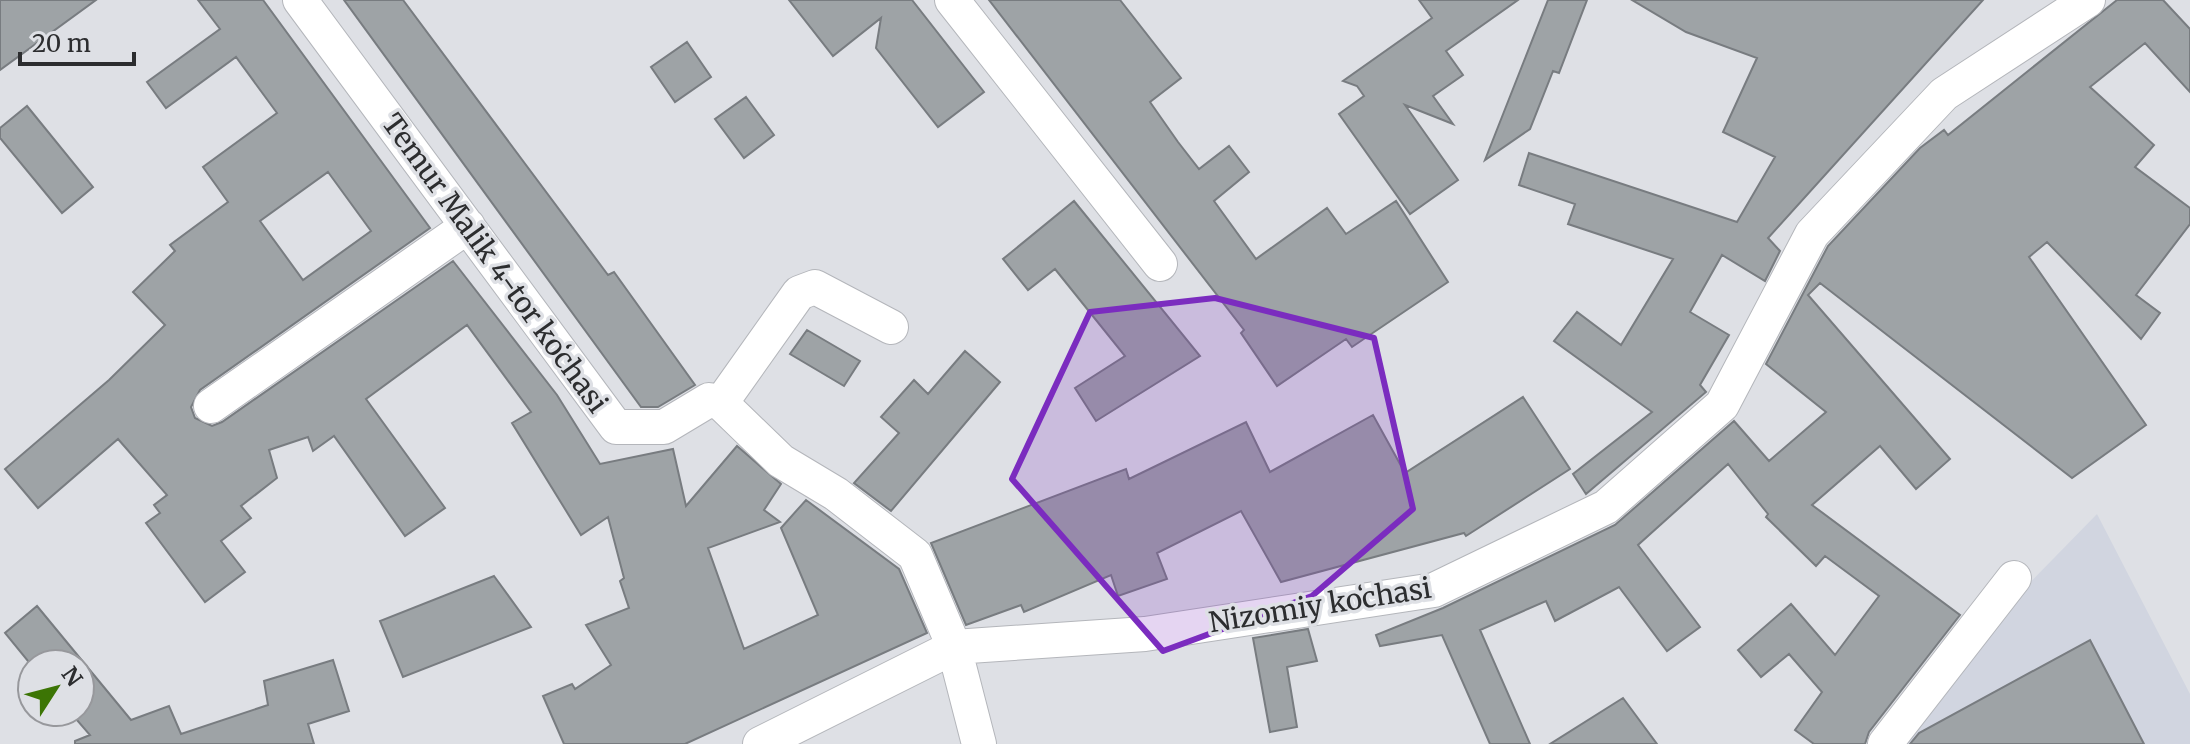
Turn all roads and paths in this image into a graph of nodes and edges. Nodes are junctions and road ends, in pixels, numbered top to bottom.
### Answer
1 (300, 0) edge
2 (952, 0) edge
3 (2088, 0) edge
4 (468, 226) junction
5 (1160, 264) dead end
6 (891, 327) dead end
7 (721, 403) junction
8 (211, 406) dead end
9 (2014, 578) dead end
10 (954, 647) junction
11 (760, 744) edge
12 (979, 744) edge
13 (1885, 744) edge

1 - 4 street, Temur Malik 4-tor koʻchasi
2 - 5 street
3 - 10 street, Nizomiy koʻchasi
4 - 7 street, Temur Malik 4-tor koʻchasi
4 - 8 street
6 - 7 street
7 - 10 street
9 - 13 street
10 - 11 street, Nizomiy koʻchasi
10 - 12 street

